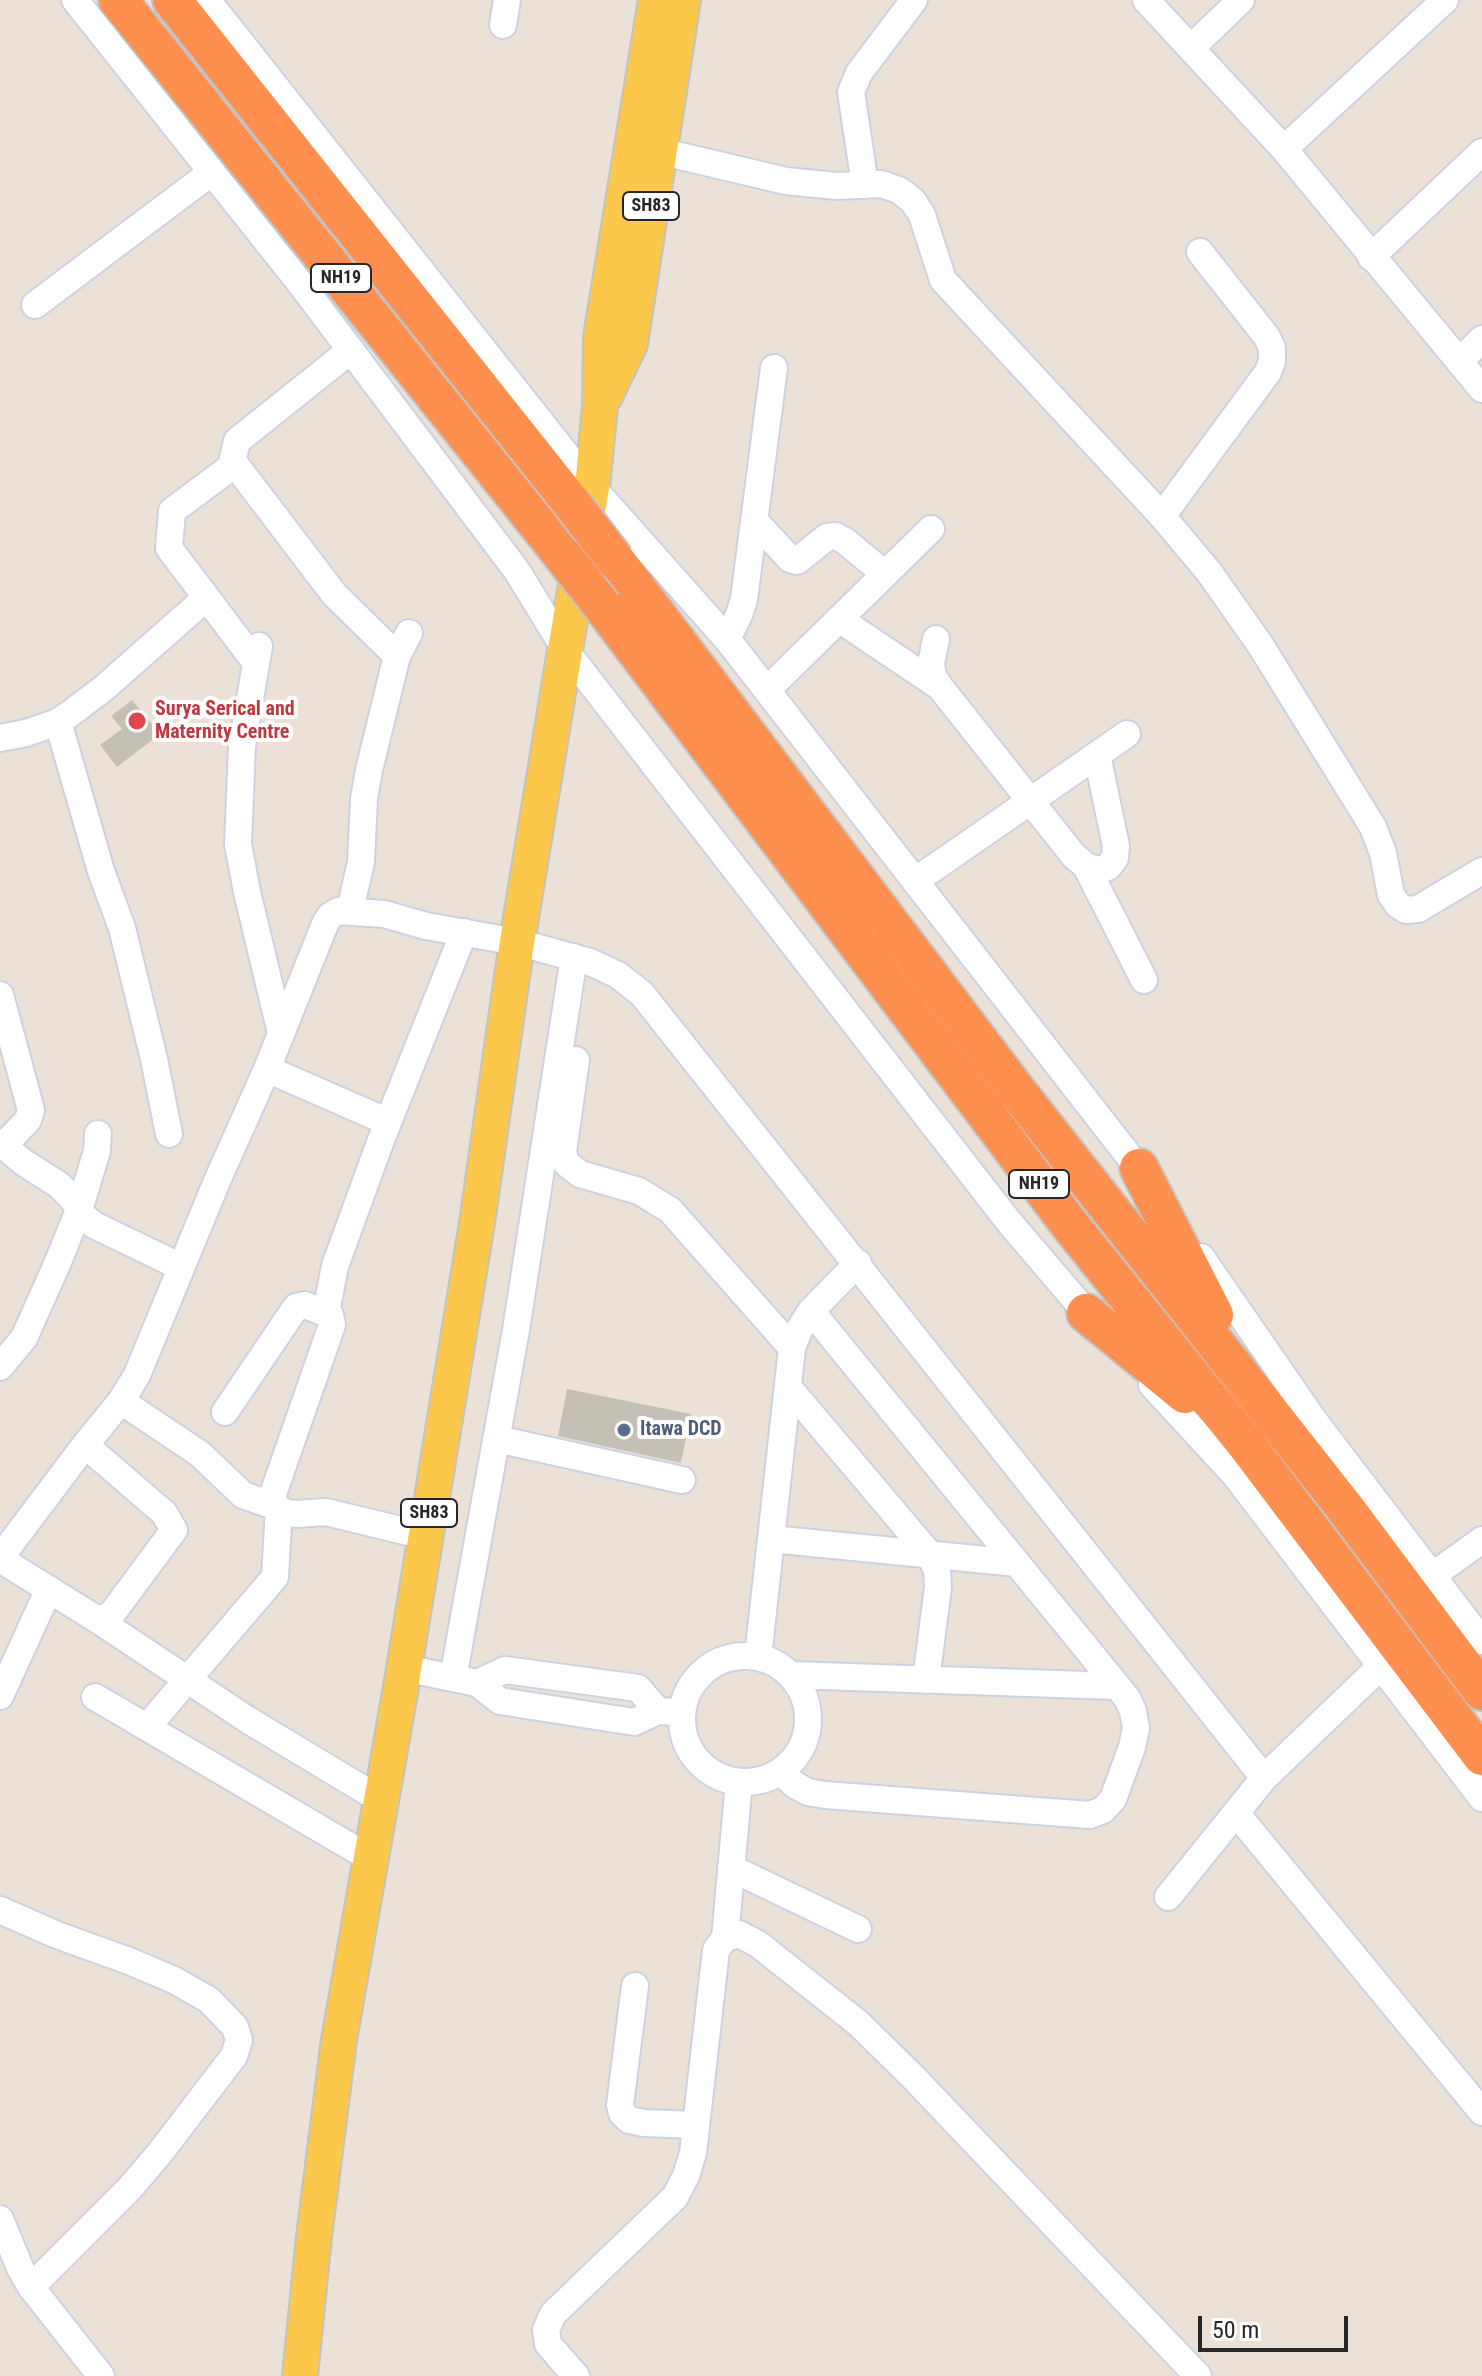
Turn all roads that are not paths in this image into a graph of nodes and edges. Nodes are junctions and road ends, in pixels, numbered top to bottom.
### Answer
1 (75, 0) edge
2 (118, 0) edge
3 (172, 0) edge
4 (207, 0) edge
5 (656, 0) edge
6 (683, 0) edge
7 (914, 0) edge
8 (1146, 0) edge
9 (1241, 0) edge
10 (1445, 0) edge
11 (1192, 47) junction
12 (1284, 149) junction
13 (659, 151) junction
14 (1482, 152) edge
15 (212, 172) junction
16 (865, 185) junction
17 (1200, 252) dead end
18 (1371, 257) junction
19 (35, 305) dead end
20 (1482, 339) edge
21 (351, 350) junction
22 (1460, 361) junction
23 (774, 368) dead end
24 (1482, 389) edge
25 (600, 407) junction
26 (231, 467) junction
27 (582, 496) junction
28 (1162, 516) junction
29 (754, 520) junction
30 (931, 529) dead end
31 (885, 574) junction
32 (206, 598) junction
33 (839, 619) junction
34 (727, 639) junction
35 (936, 639) dead end
36 (566, 651) junction
37 (940, 687) junction
38 (767, 690) junction
39 (58, 722) junction
40 (1127, 734) dead end
41 (0, 738) edge
42 (1097, 755) junction
43 (1030, 803) junction
44 (1086, 866) junction
45 (1482, 871) edge
46 (915, 881) junction
47 (350, 910) junction
48 (464, 932) junction
49 (517, 942) junction
50 (582, 959) junction
51 (1144, 980) dead end
52 (0, 995) edge
53 (281, 1033) junction
54 (267, 1069) junction
55 (388, 1122) junction
56 (98, 1134) dead end
57 (169, 1134) dead end
58 (2, 1144) edge
59 (1139, 1168) junction
60 (79, 1210) junction
61 (858, 1263) junction
62 (181, 1267) junction
63 (811, 1311) junction
64 (326, 1312) junction
65 (1086, 1313) junction
66 (792, 1348) junction
67 (0, 1367) edge
68 (788, 1387) junction
69 (1253, 1392) junction
70 (121, 1401) junction
71 (225, 1412) dead end
72 (497, 1439) junction
73 (1246, 1444) junction
74 (85, 1445) junction
75 (682, 1480) dead end
76 (276, 1508) junction
77 (425, 1536) junction
78 (771, 1539) junction
79 (1482, 1540) edge
80 (930, 1555) junction
81 (0, 1558) edge
82 (1017, 1563) junction
83 (1433, 1575) junction
84 (49, 1589) junction
85 (98, 1620) junction
86 (1482, 1641) edge
87 (758, 1657) junction
88 (1381, 1666) junction
89 (404, 1668) junction
90 (791, 1675) junction
91 (188, 1680) junction
92 (465, 1680) junction
93 (926, 1680) junction
94 (1116, 1686) junction
95 (1482, 1691) edge
96 (0, 1696) edge
97 (95, 1697) dead end
98 (669, 1711) junction
99 (147, 1727) junction
100 (1482, 1756) edge
101 (781, 1772) junction
102 (1264, 1778) junction
103 (731, 1788) junction
104 (1482, 1798) edge
105 (381, 1800) junction
106 (1236, 1813) junction
107 (370, 1858) junction
108 (731, 1868) junction
109 (1168, 1897) dead end
110 (0, 1910) edge
111 (858, 1929) dead end
112 (725, 1938) junction
113 (635, 1986) dead end
114 (1482, 2112) edge
115 (696, 2125) junction
116 (0, 2219) edge
117 (31, 2287) junction
118 (101, 2376) edge
119 (300, 2376) edge
120 (576, 2376) edge
121 (1198, 2376) edge

1 - 15 street
2 - 73 highway, NH19, bridge
3 - 27 highway, NH19
4 - 27 street
5 - 25 main road, SH83
6 - 13 main road, SH83
7 - 16 street
8 - 11 street
9 - 11 street
10 - 12 street
11 - 12 street
12 - 18 street
13 - 16 street
13 - 25 main road, SH83
14 - 18 street
15 - 19 street
15 - 21 street
16 - 28 street
17 - 28 street
18 - 22 street
20 - 22 street
21 - 26 street
21 - 36 street
22 - 24 street
23 - 29 street
25 - 27 main road, SH83
26 - 32 street
26 - 47 street
27 - 34 street
27 - 36 main road, SH83
27 - 69 highway, NH19, bridge
28 - 45 street
29 - 31 street
29 - 34 street
30 - 31 street
31 - 33 street
32 - 39 street
32 - 53 street
33 - 37 street
33 - 38 street
34 - 38 street
35 - 37 street
36 - 49 main road, SH83
36 - 65 street
37 - 43 street
38 - 46 street
39 - 41 street
39 - 57 street
40 - 42 street
42 - 43 street
42 - 44 street
43 - 44 street
43 - 46 street
44 - 51 street
46 - 59 street
47 - 48 street
47 - 53 street
48 - 49 street
48 - 55 street
49 - 50 street
49 - 77 main road, SH83
50 - 61 street
50 - 66 street
50 - 72 street
52 - 58 street
53 - 54 street
54 - 55 street
54 - 62 street
55 - 64 street
56 - 60 street
58 - 60 street
59 - 69 highway
59 - 83 street
60 - 62 street
60 - 67 street
61 - 63 street
61 - 102 street
62 - 70 street
63 - 66 street
63 - 82 street
64 - 71 street
64 - 76 street
65 - 73 highway
65 - 88 street
66 - 68 street
68 - 78 street
68 - 80 street
69 - 95 highway, NH19
70 - 74 street
70 - 76 street
72 - 75 street
72 - 92 street
73 - 100 highway, NH19
74 - 81 street
74 - 85 street
76 - 77 street
76 - 91 street
77 - 89 main road, SH83
78 - 80 street
78 - 87 street
79 - 83 street
80 - 82 street
80 - 93 street
81 - 84 street
82 - 94 street
83 - 86 street
84 - 85 street
84 - 96 street
85 - 91 street
87 - 90 street
87 - 98 street
88 - 102 street
88 - 104 street
89 - 92 street
89 - 105 main road, SH83
90 - 93 street
90 - 101 street
91 - 99 street
91 - 105 street
92 - 98 street
93 - 94 street
94 - 101 street
97 - 99 street
98 - 103 street
99 - 107 street
101 - 103 street
102 - 106 street
103 - 108 street
105 - 107 main road, SH83
106 - 109 street
106 - 114 street
107 - 119 main road, SH83
108 - 111 street
108 - 112 street
110 - 117 street
112 - 115 street
112 - 121 street
113 - 115 street
115 - 120 street
116 - 117 street
117 - 118 street

